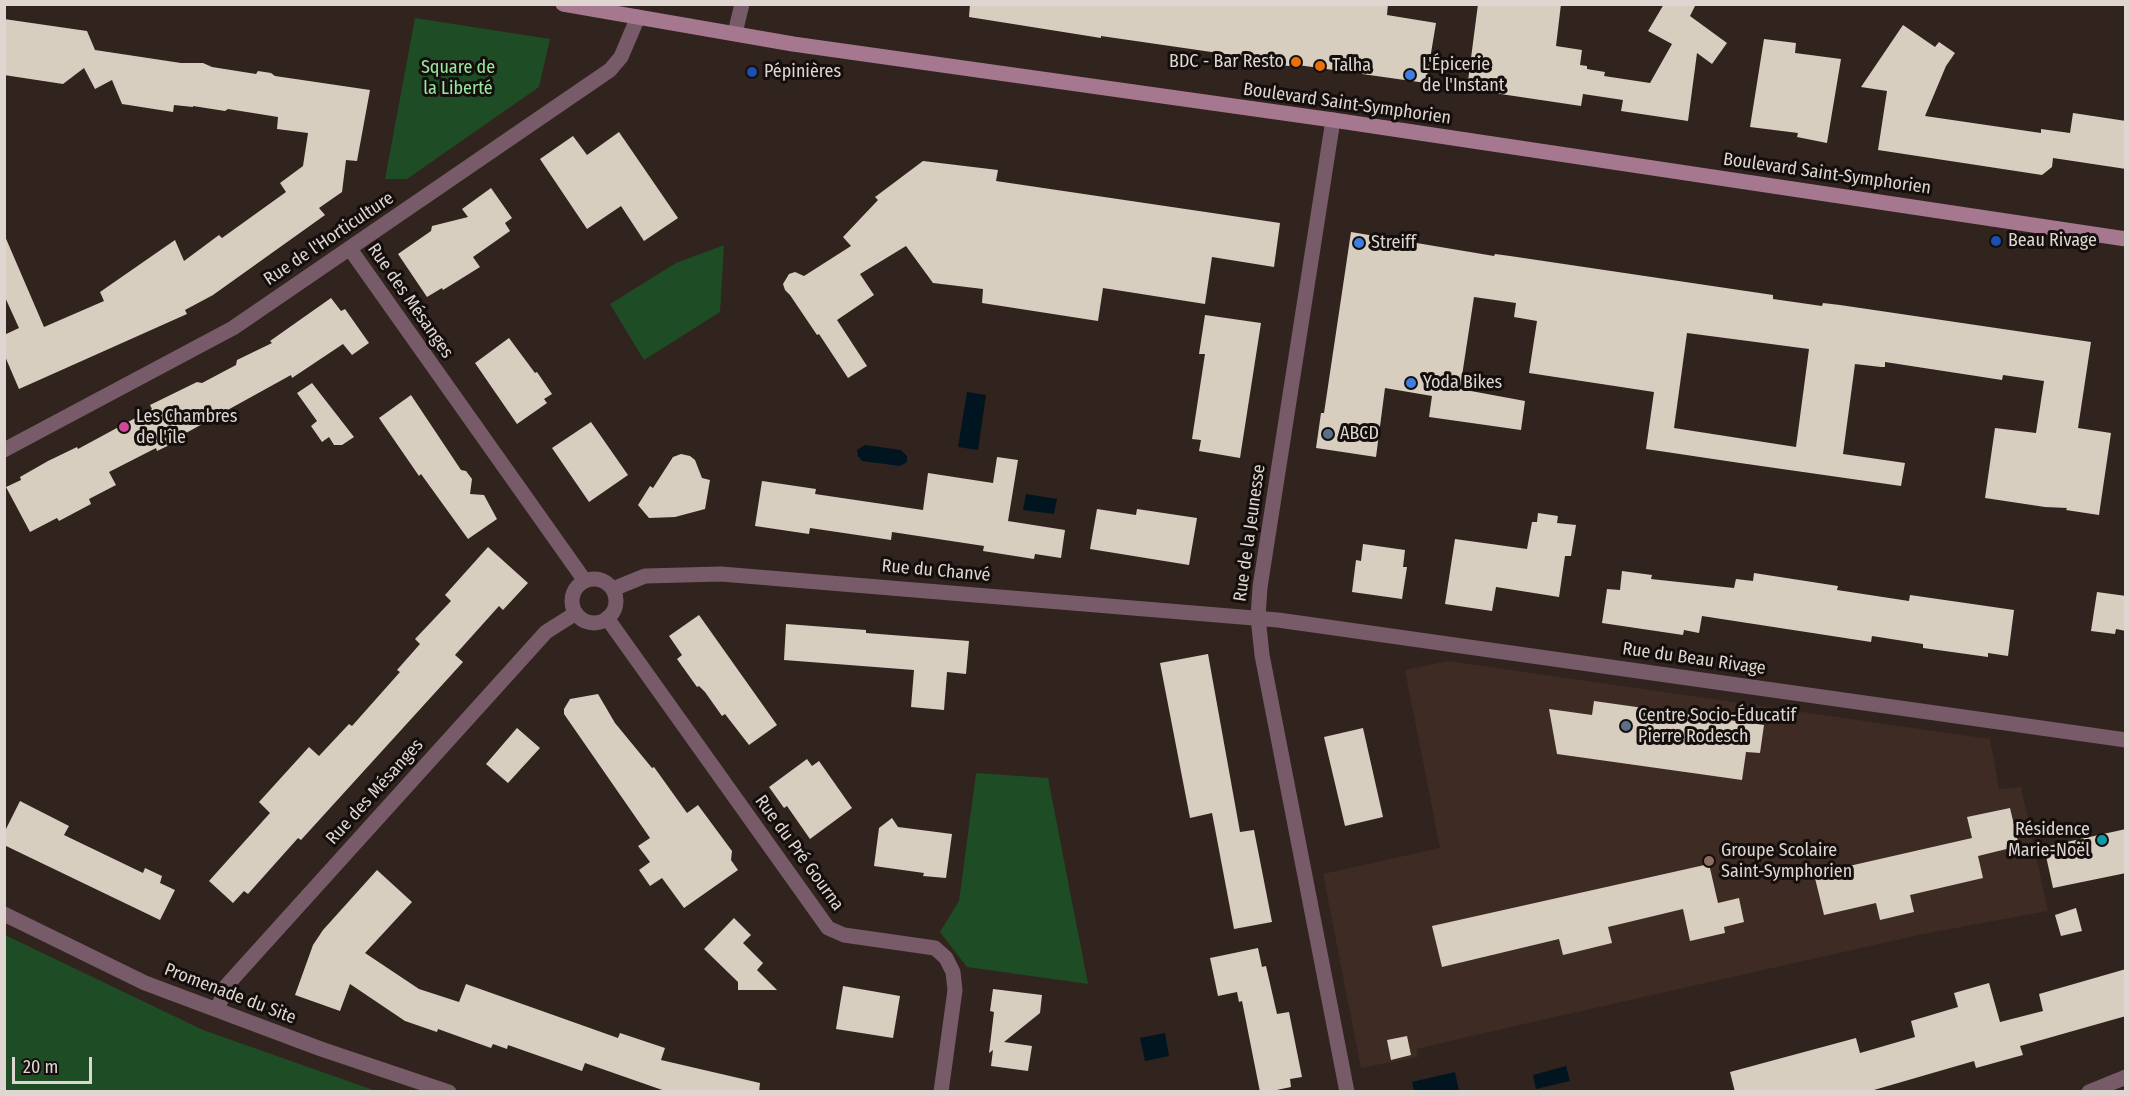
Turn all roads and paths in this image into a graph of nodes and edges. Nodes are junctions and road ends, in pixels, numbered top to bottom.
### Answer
1 (562, 4) edge
2 (742, 4) edge
3 (638, 18) junction
4 (735, 33) junction
5 (1333, 120) junction
6 (2126, 239) edge
7 (350, 249) junction
8 (4, 450) edge
9 (585, 581) junction
10 (613, 589) junction
11 (576, 613) junction
12 (1258, 617) junction
13 (607, 618) junction
14 (2126, 740) edge
15 (4, 914) edge
16 (217, 1010) junction
17 (2126, 1077) edge
18 (449, 1092) edge
19 (941, 1092) edge
20 (1347, 1092) edge
21 (2089, 1092) edge

1 - 3 main road, Boulevard Saint-Symphorien
2 - 4 street
3 - 4 main road, Boulevard Saint-Symphorien
3 - 7 street, Rue de l'Horticulture
4 - 5 main road, Boulevard Saint-Symphorien
5 - 6 main road, Boulevard Saint-Symphorien
5 - 12 street, Rue de la Jeunesse
7 - 8 street, Rue de l'Horticulture
7 - 9 street, Rue des Mésanges
9 - 10 street
9 - 11 street
10 - 12 street, Rue du Chanvé
10 - 13 street
11 - 13 street
11 - 16 street, Rue des Mésanges
12 - 14 street, Rue du Beau Rivage
12 - 20 street, Rue de la Jeunesse
13 - 19 street, Rue du Pré Gourna
15 - 16 street, Promenade du Site
16 - 18 street, Promenade du Site
17 - 21 street

